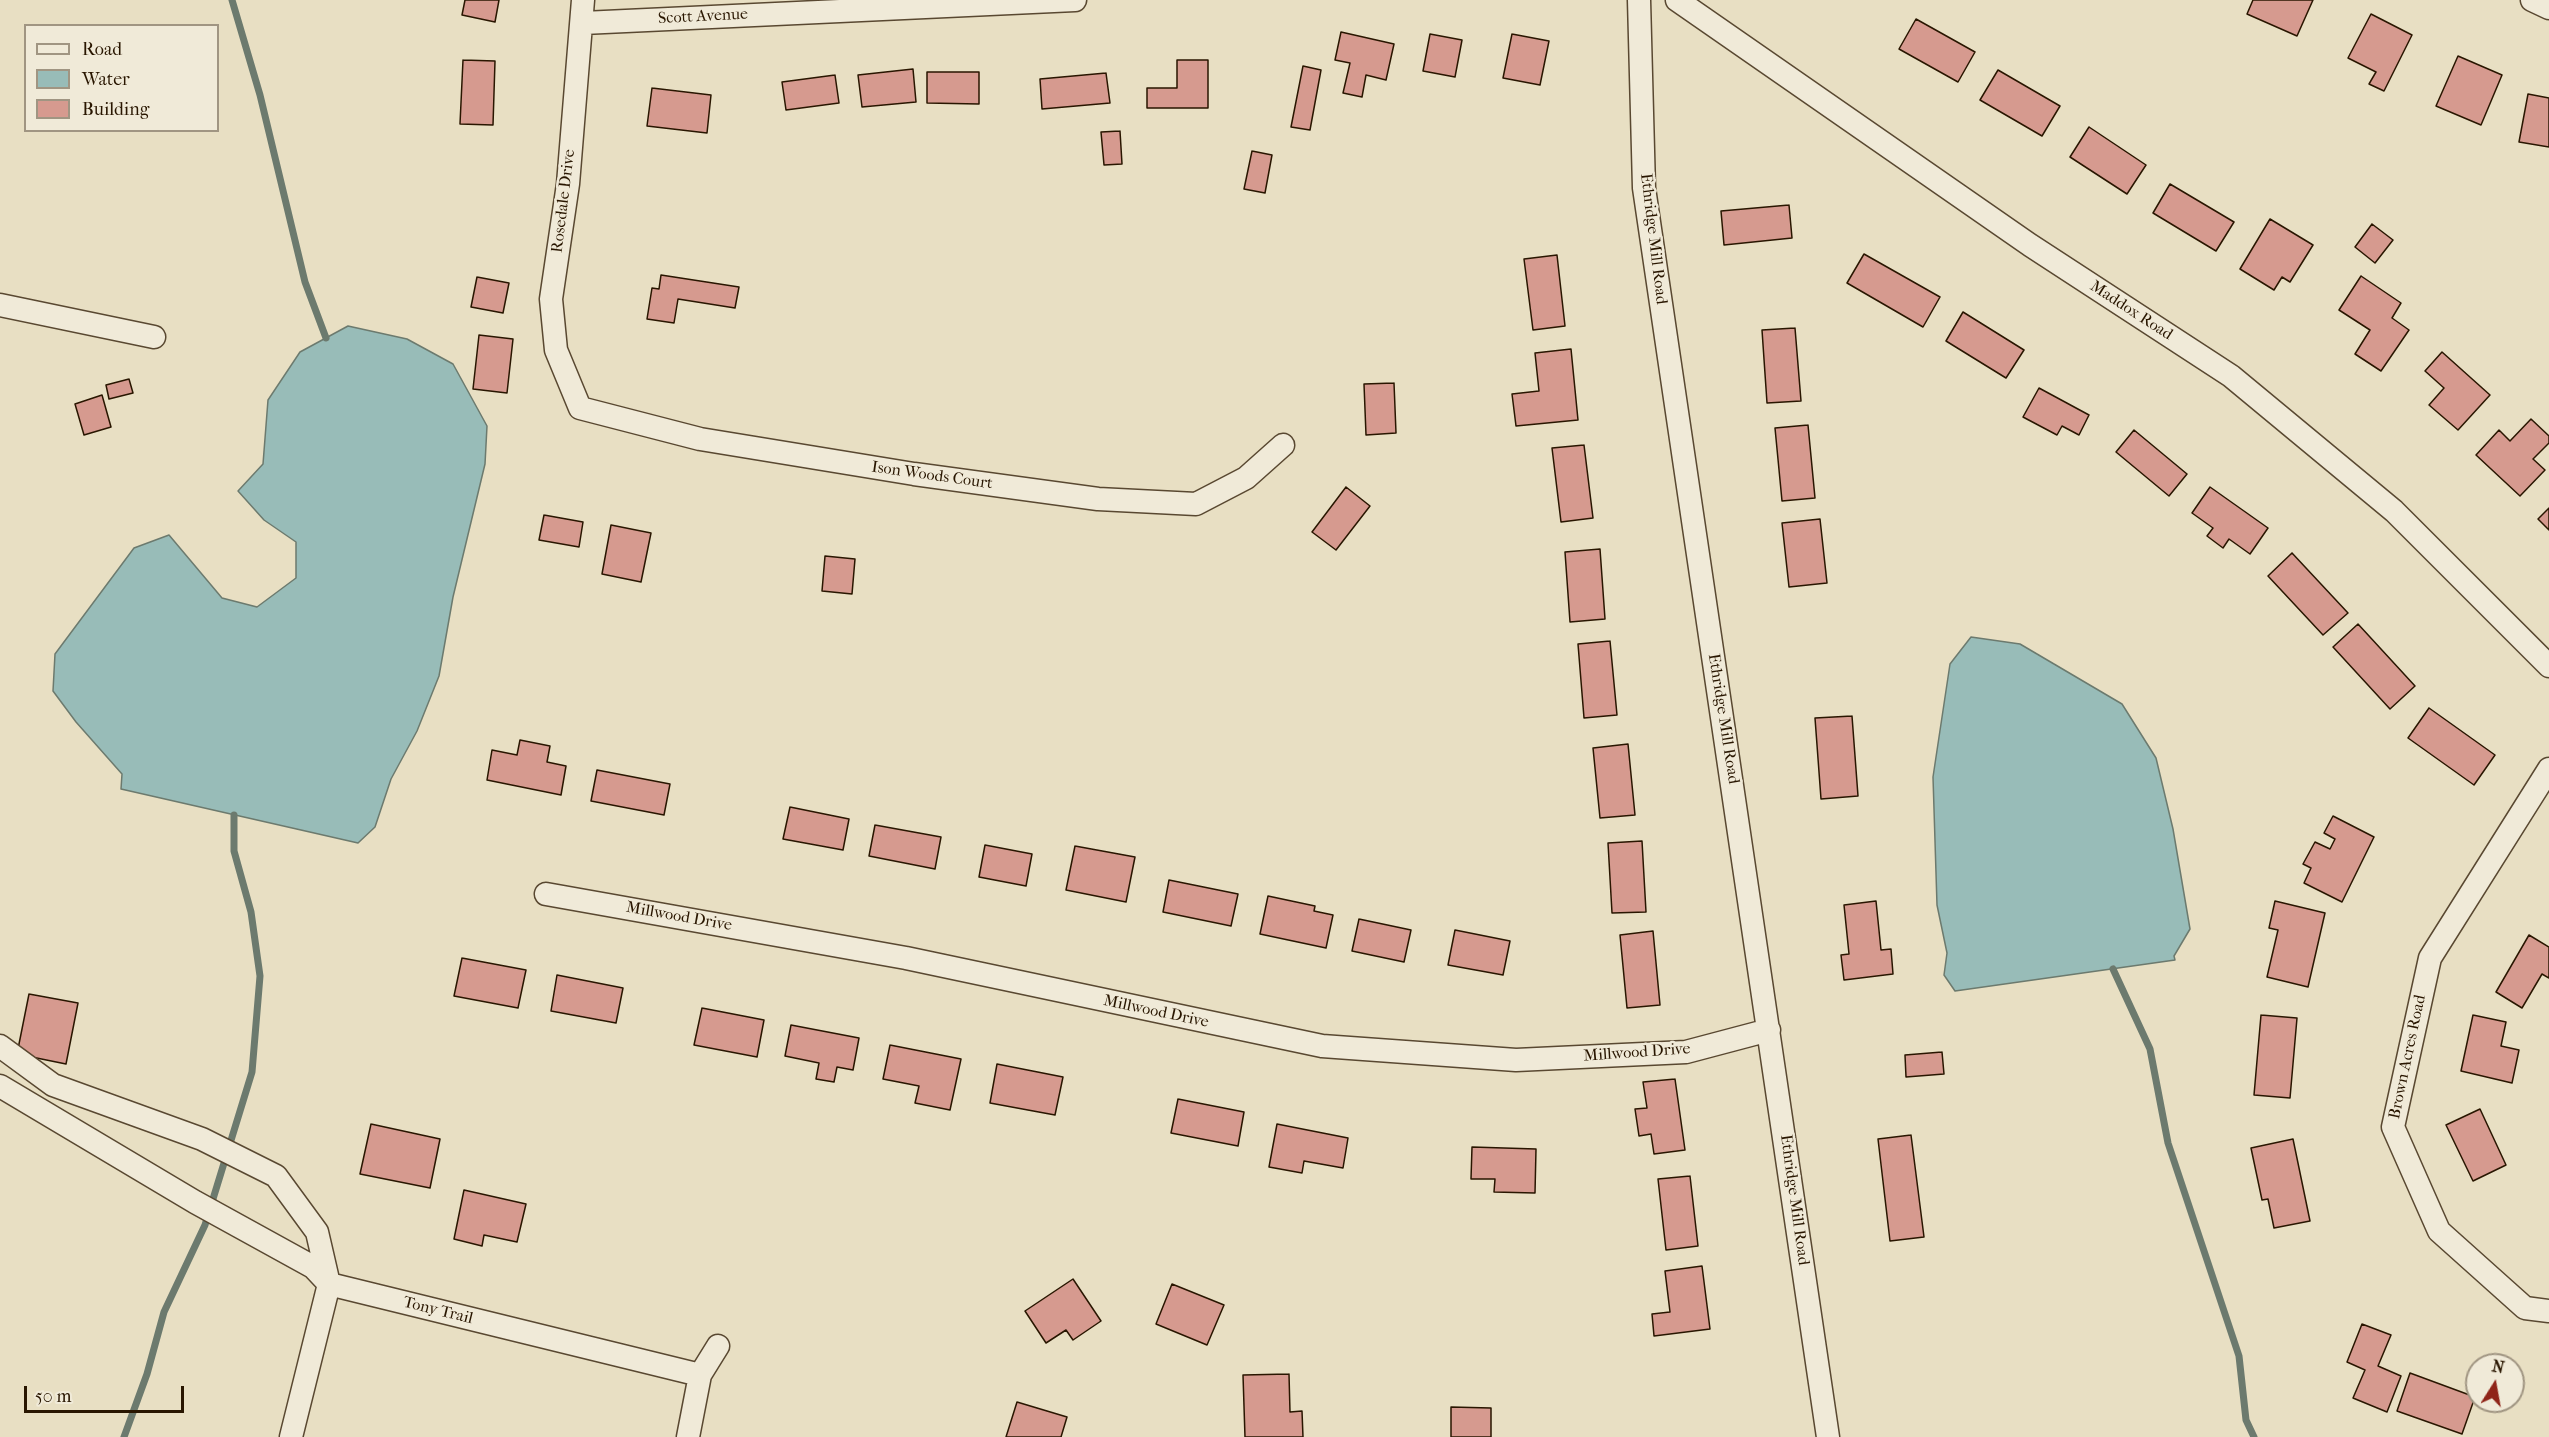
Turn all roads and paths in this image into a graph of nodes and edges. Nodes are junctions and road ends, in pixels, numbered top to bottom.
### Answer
1 (583, 0) edge
2 (1075, 0) edge
3 (1639, 0) edge
4 (1677, 0) edge
5 (2532, 0) edge
6 (2549, 8) edge
7 (583, 23) junction
8 (0, 306) edge
9 (154, 337) dead end
10 (575, 398) joint
11 (1283, 445) dead end
12 (2549, 666) edge
13 (2549, 769) edge
14 (546, 894) dead end
15 (1769, 1030) junction
16 (0, 1046) edge
17 (0, 1086) edge
18 (329, 1284) junction
19 (2549, 1311) edge
20 (718, 1346) dead end
21 (700, 1375) junction
22 (291, 1437) edge
23 (688, 1437) edge
24 (1828, 1437) edge

1 - 7 street, Rosedale Drive
2 - 7 street, Scott Avenue
3 - 15 street, Ethridge Mill Road
4 - 12 street, Maddox Road
5 - 6 street
7 - 10 street, Rosedale Drive
8 - 9 street
10 - 11 street, Ison Woods Court
13 - 19 street, Brown Acres Road
14 - 15 street, Millwood Drive
15 - 24 street, Ethridge Mill Road
16 - 18 street
17 - 18 street
18 - 21 street, Tony Trail
18 - 22 street
20 - 21 street
21 - 23 street

